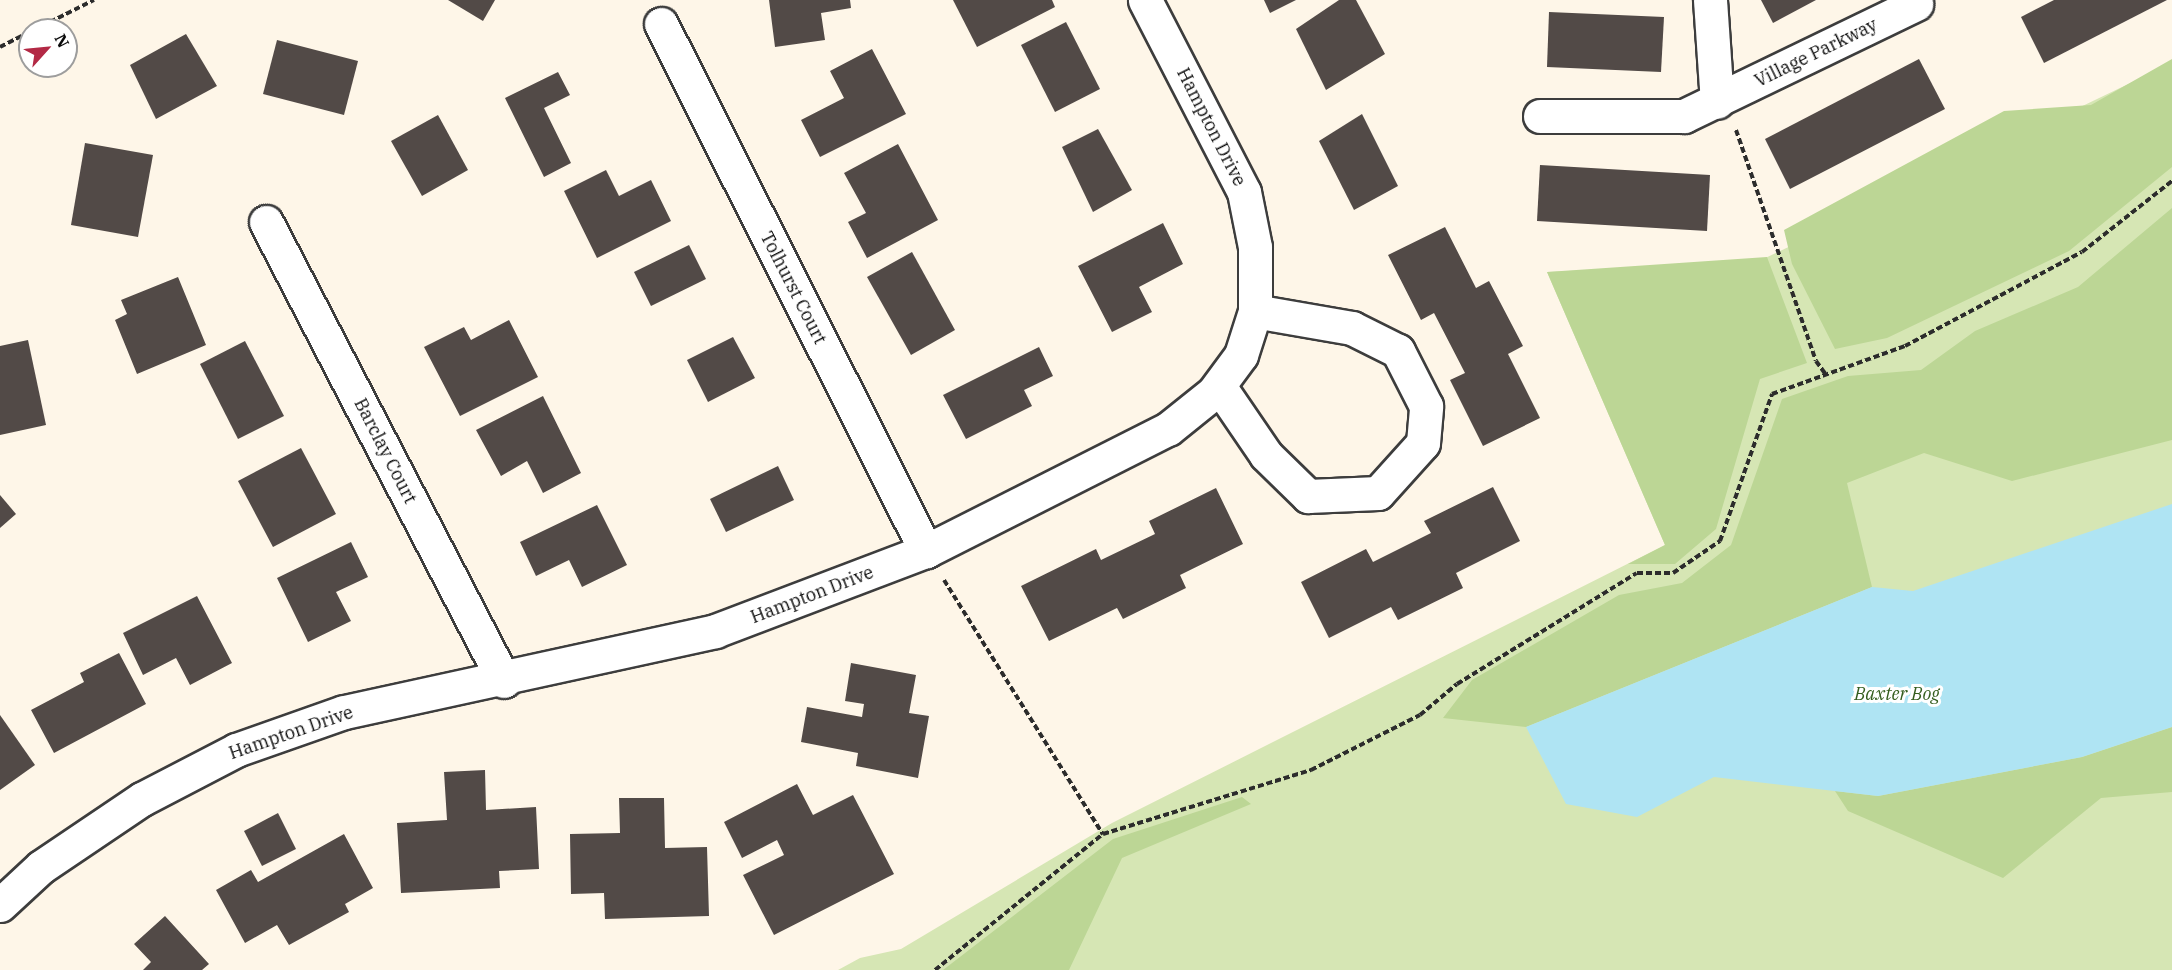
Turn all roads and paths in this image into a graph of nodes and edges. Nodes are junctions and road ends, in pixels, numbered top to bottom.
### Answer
1 (94, 0) edge
2 (1145, 0) edge
3 (1710, 0) edge
4 (1916, 4) dead end
5 (58, 18) edge
6 (661, 24) dead end
7 (18, 38) edge
8 (0, 47) edge
9 (1717, 102) junction
10 (1540, 116) dead end
11 (2172, 180) edge
12 (266, 222) dead end
13 (1255, 310) junction
14 (1826, 375) junction
15 (1219, 386) junction
16 (926, 551) junction
17 (504, 681) junction
18 (1103, 834) junction
19 (0, 904) edge
20 (935, 970) edge

1 - 5 path
2 - 13 street, Hampton Drive
3 - 9 street
4 - 9 street, Village Parkway
6 - 16 street, Tolhurst Court
7 - 8 path
9 - 10 street, Village Parkway
9 - 14 path
11 - 14 path
12 - 17 street, Barclay Court
13 - 15 street, Hampton Drive
13 - 15 street
14 - 18 path
15 - 16 street, Hampton Drive
16 - 17 street, Hampton Drive
16 - 18 path
17 - 19 street, Hampton Drive
18 - 20 path

